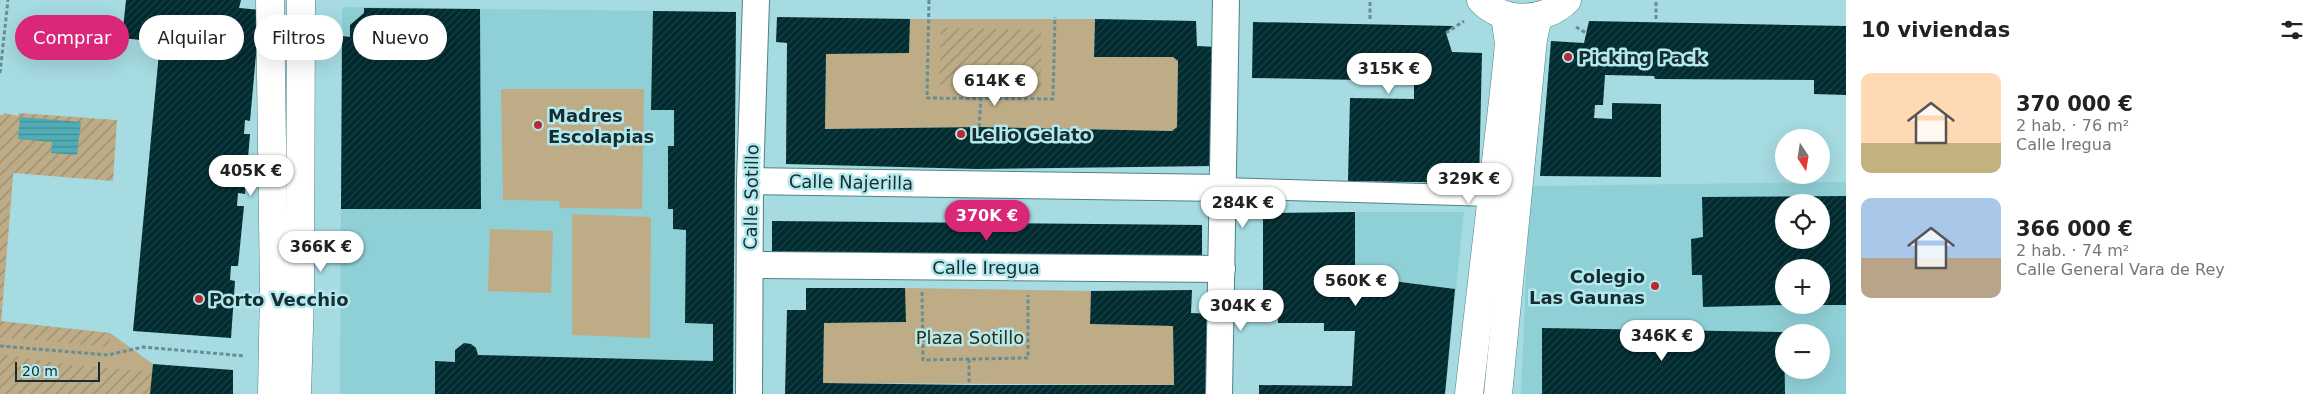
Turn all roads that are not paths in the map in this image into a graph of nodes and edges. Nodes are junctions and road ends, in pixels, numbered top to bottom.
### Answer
1 (270, 0) edge
2 (301, 0) edge
3 (756, 0) edge
4 (1226, 0) edge
5 (1481, 0) edge
6 (1568, 1) edge
7 (1505, 16) junction
8 (1538, 16) junction
9 (750, 181) junction
10 (1223, 188) junction
11 (1492, 196) junction
12 (750, 265) junction
13 (1222, 268) junction
14 (272, 394) edge
15 (297, 394) edge
16 (749, 394) edge
17 (1219, 394) edge
18 (1469, 394) edge
19 (1498, 394) edge

1 - 14 main road
2 - 15 main road
3 - 9 street, Calle Sotillo
4 - 10 street
5 - 7 main road
6 - 8 main road
7 - 8 main road
7 - 11 main road
8 - 19 main road
9 - 10 street, Calle Najerilla
9 - 12 street, Calle Sotillo
10 - 11 street, Calle Najerilla
10 - 13 street
11 - 18 main road
12 - 13 street, Calle Iregua
12 - 16 street, Calle Sotillo
13 - 17 street

